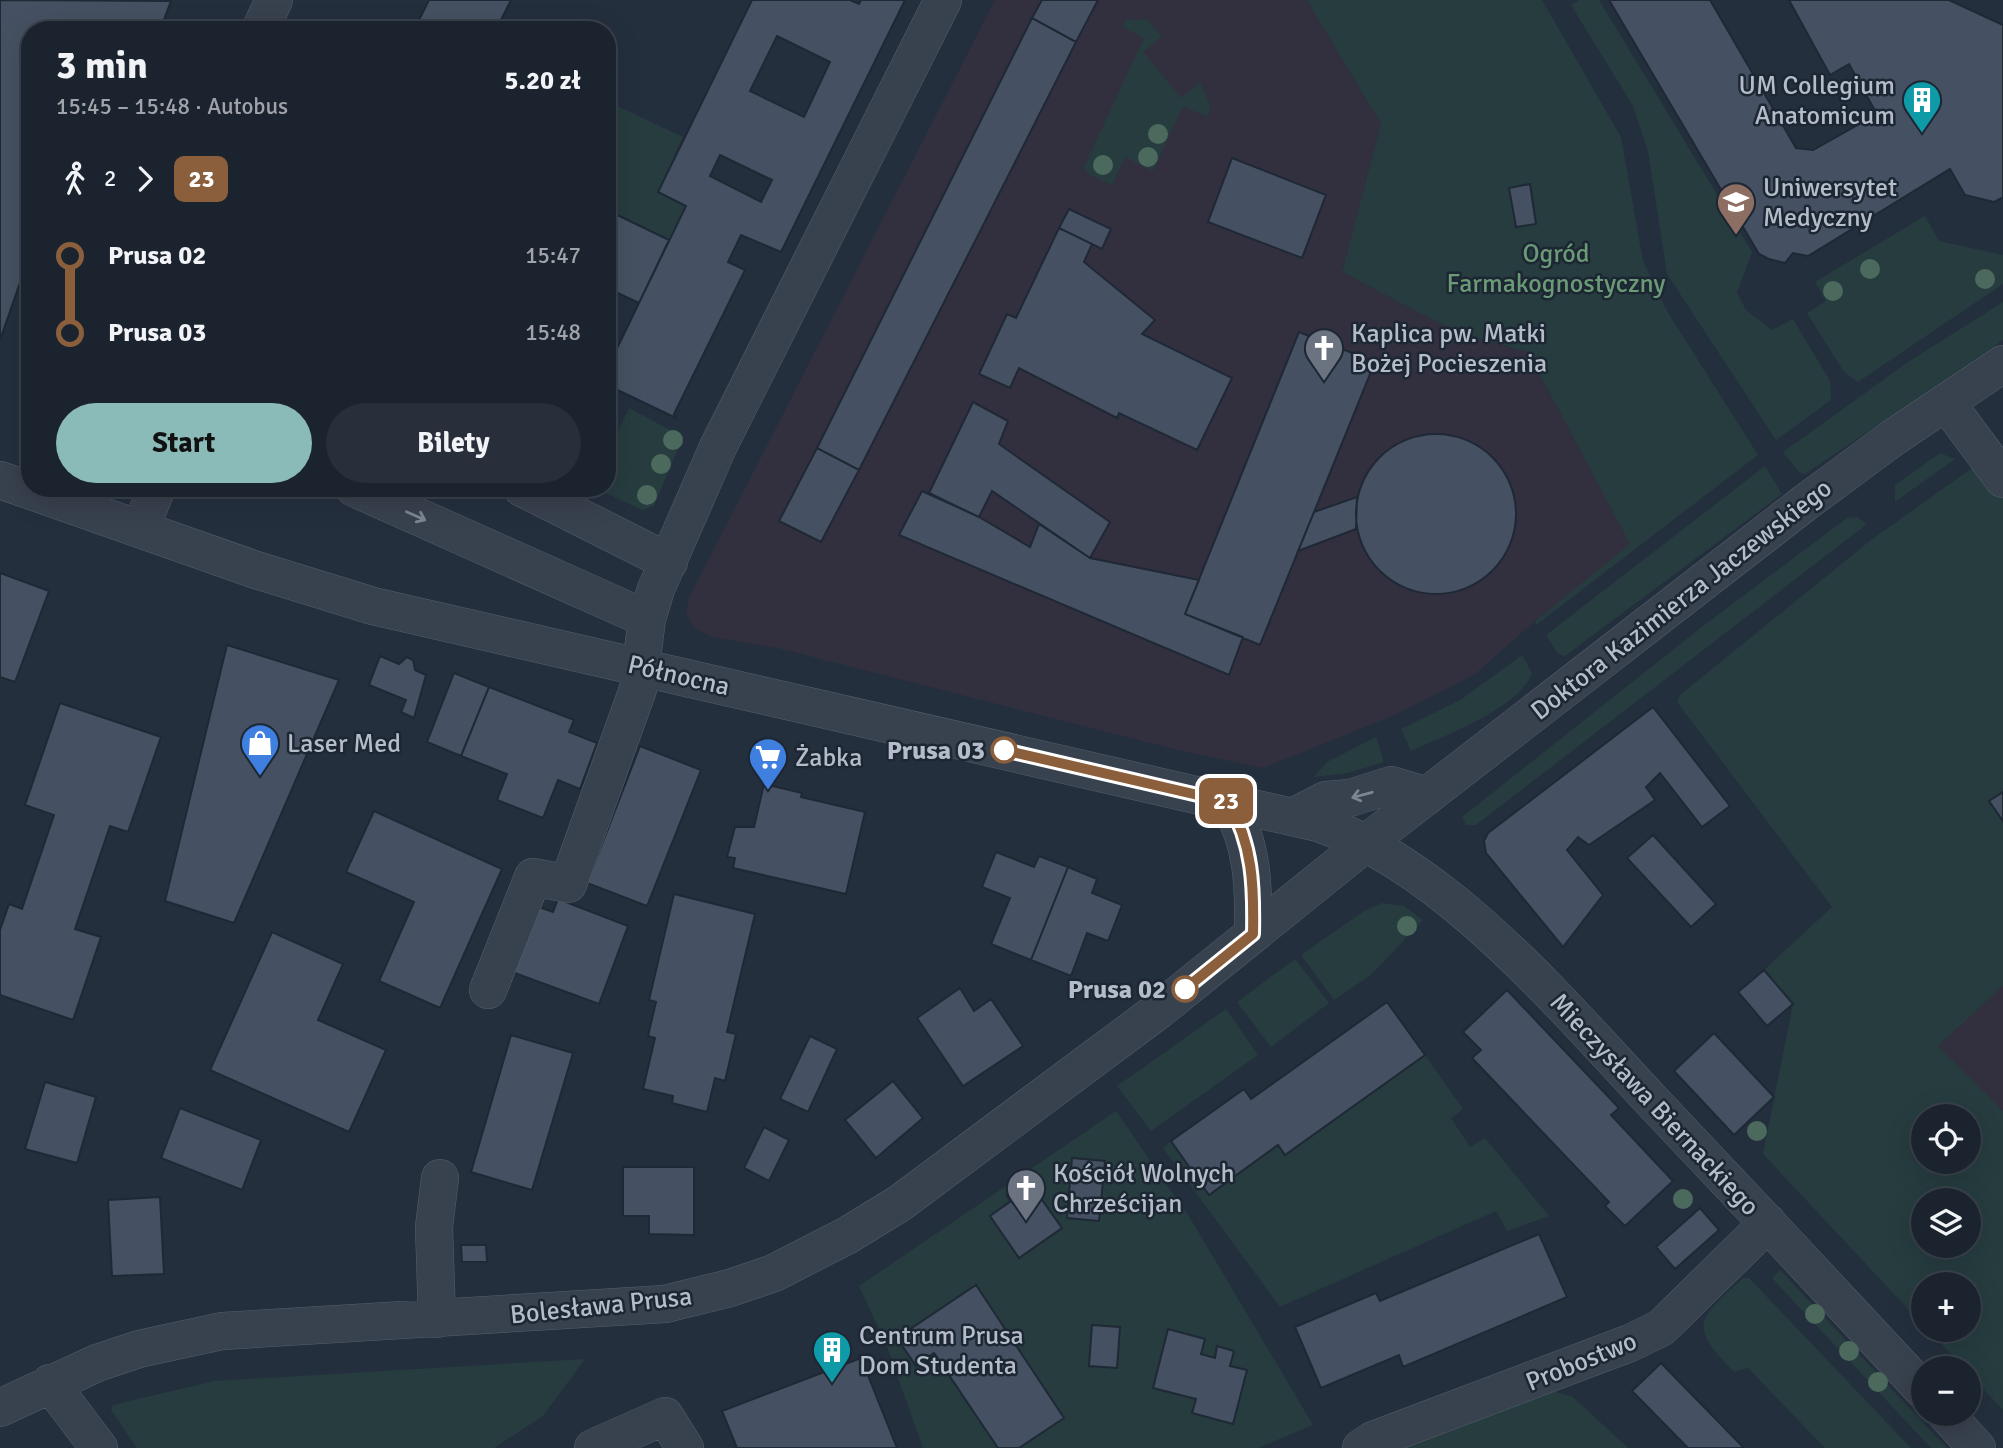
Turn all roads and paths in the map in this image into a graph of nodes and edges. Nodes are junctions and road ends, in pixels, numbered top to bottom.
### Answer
1 (274, 0) edge
2 (943, 0) edge
3 (264, 21) edge
4 (2003, 364) edge
5 (1946, 402) junction
6 (2003, 479) edge
7 (52, 497) edge
8 (153, 497) edge
9 (374, 497) edge
10 (540, 497) edge
11 (139, 529) junction
12 (669, 562) junction
13 (647, 619) junction
14 (639, 665) junction
15 (1427, 796) junction
16 (1228, 802) junction
17 (1293, 817) junction
18 (1366, 843) junction
19 (1253, 934) junction
20 (488, 990) dead end
21 (440, 1178) dead end
22 (1768, 1223) junction
23 (437, 1319) junction
24 (1911, 1377) edge
25 (50, 1383) junction
26 (0, 1408) edge
27 (1957, 1426) edge
28 (99, 1448) edge
29 (593, 1448) edge
30 (685, 1448) edge
31 (1361, 1448) edge
32 (1977, 1448) edge

1 - 3 street
2 - 12 street
4 - 5 street, Doktora Kazimierza Jaczewskiego
5 - 6 street
5 - 15 street, Doktora Kazimierza Jaczewskiego
7 - 11 street, Północna
8 - 11 street
9 -> 13 street
10 - 12 street
11 - 14 street, Północna
12 - 13 street
13 - 14 street
14 - 16 street, Północna
14 - 20 street
15 -> 17 street
15 - 18 street, Doktora Kazimierza Jaczewskiego
16 - 17 street, Północna
16 - 19 street
17 - 18 street, Północna
18 - 19 street, Bolesława Prusa
18 - 22 street, Mieczysława Biernackiego
19 - 23 street, Bolesława Prusa
21 - 23 street
22 - 24 street, Mieczysława Biernackiego
22 - 31 street, Probostwo
23 - 25 street, Bolesława Prusa
25 - 26 street, Bolesława Prusa
25 - 28 street
27 - 32 street
29 - 30 street

